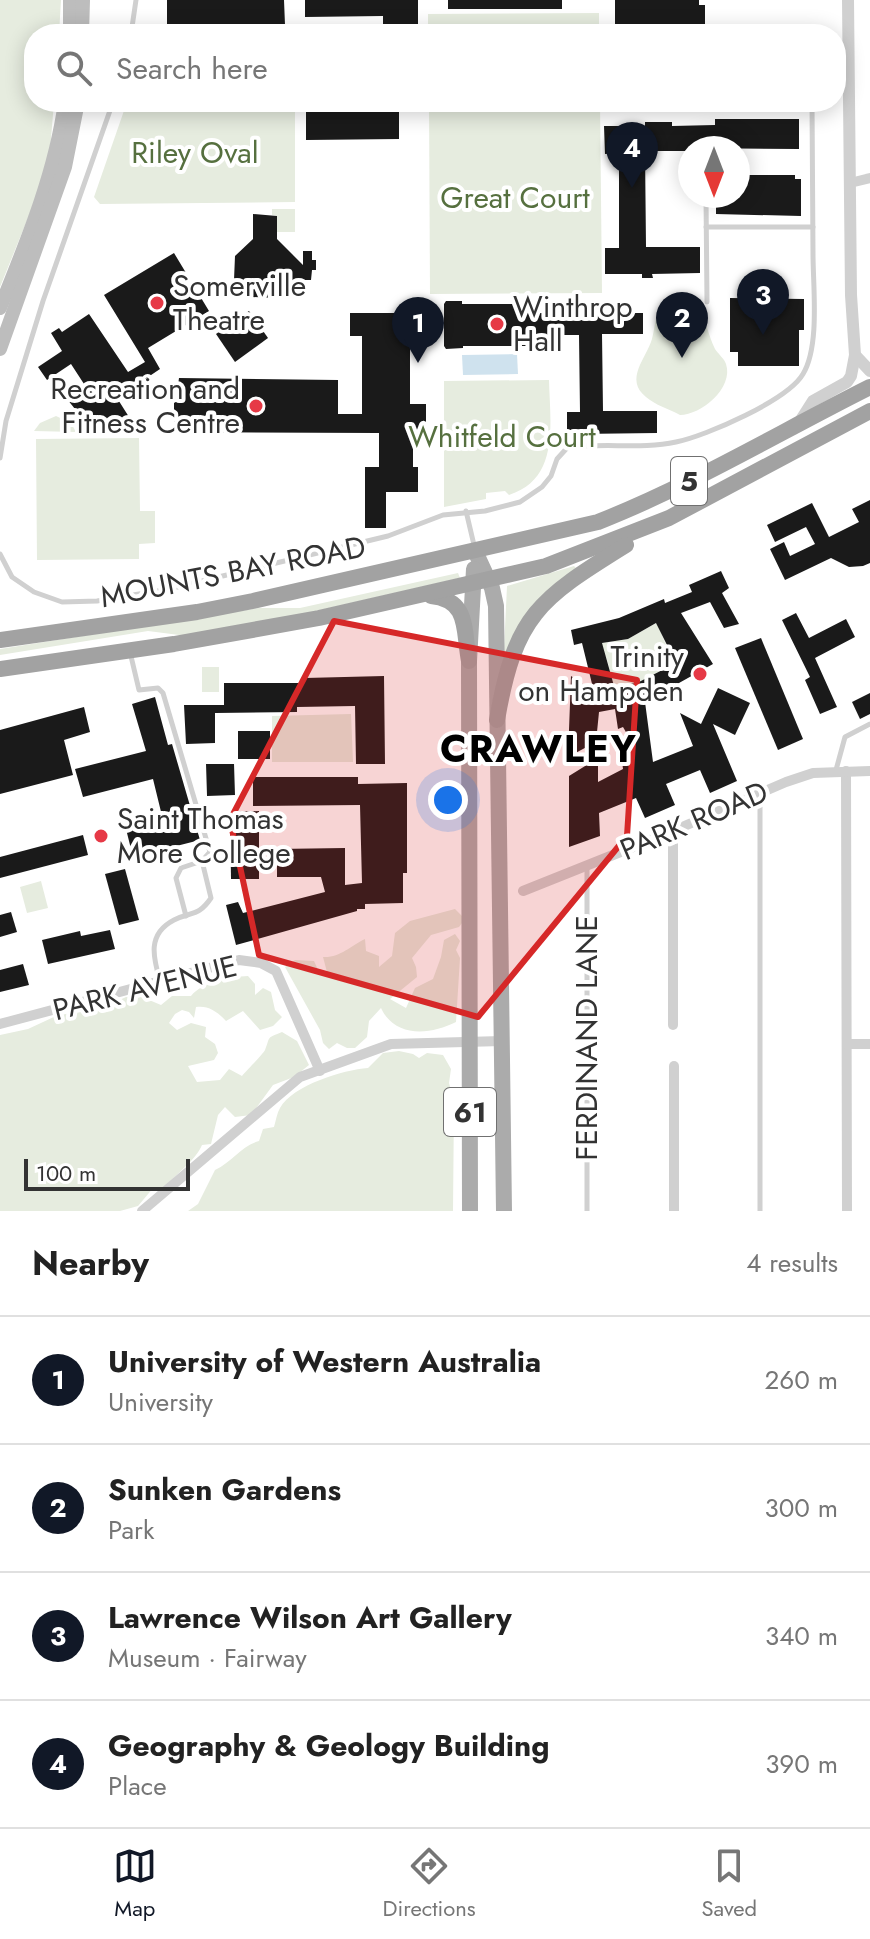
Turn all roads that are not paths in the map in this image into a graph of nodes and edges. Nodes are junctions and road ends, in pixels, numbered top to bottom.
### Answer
1 (70, 0) edge
2 (83, 0) edge
3 (136, 0) edge
4 (848, 0) edge
5 (70, 24) edge
6 (82, 24) edge
7 (132, 24) edge
8 (846, 24) edge
9 (63, 112) edge
10 (76, 112) edge
11 (109, 112) edge
12 (812, 112) edge
13 (845, 112) edge
14 (870, 178) edge
15 (850, 183) junction
16 (706, 208) edge
17 (706, 227) junction
18 (813, 227) junction
19 (707, 302) dead end
20 (0, 308) edge
21 (0, 349) edge
22 (855, 355) junction
23 (870, 371) edge
24 (870, 387) edge
25 (870, 411) edge
26 (799, 424) junction
27 (0, 458) edge
28 (466, 511) junction
29 (669, 518) junction
30 (475, 551) junction
31 (0, 554) edge
32 (480, 581) junction
33 (421, 595) junction
34 (0, 640) edge
35 (129, 651) junction
36 (469, 661) junction
37 (0, 669) edge
38 (497, 720) junction
39 (870, 724) edge
40 (841, 771) junction
41 (870, 771) edge
42 (760, 794) junction
43 (673, 831) junction
44 (202, 861) junction
45 (587, 866) junction
46 (523, 891) dead end
47 (186, 916) junction
48 (160, 982) junction
49 (0, 1024) edge
50 (673, 1025) dead end
51 (469, 1041) junction
52 (502, 1041) junction
53 (847, 1044) junction
54 (870, 1044) edge
55 (674, 1066) dead end
56 (320, 1071) junction
57 (142, 1211) edge
58 (470, 1211) edge
59 (504, 1211) edge
60 (587, 1211) edge
61 (674, 1211) edge
62 (760, 1211) edge
63 (847, 1211) edge

1 - 5 main road
2 - 6 main road
3 - 7 lane
4 - 8 street
9 - 20 main road
10 - 21 main road
11 - 27 lane
12 - 18 lane
13 - 15 street
14 - 15 street
15 - 22 street
16 - 17 lane
17 - 18 lane
17 - 19 lane
18 - 28 lane
22 - 23 street
22 - 26 street
24 - 26 highway, 5
25 - 29 highway, 5
26 - 30 highway, 5
28 - 30 lane
28 - 31 lane
29 - 32 highway, 5
29 - 38 highway
30 - 32 main road, 61
30 - 34 highway, MOUNTS BAY ROAD / 5
32 - 33 highway, MOUNTS BAY ROAD / 5
32 - 36 main road, 61
32 - 38 main road, 61
33 - 35 highway, MOUNTS BAY ROAD / 5
33 - 36 highway, 61
35 - 37 highway, MOUNTS BAY ROAD / 5
35 - 44 lane
36 - 51 main road, 61
38 - 52 main road, 61
39 - 40 lane
40 - 41 street, PARK ROAD
40 - 42 street, PARK ROAD
40 - 53 street
42 - 43 street, PARK ROAD
42 - 62 lane
43 - 45 street, PARK ROAD
43 - 50 street
44 - 47 lane
44 - 47 lane
45 - 46 street, PARK ROAD
45 - 60 lane, FERDINAND LANE
47 - 48 lane
48 - 49 street, PARK AVENUE
48 - 56 street, PARK AVENUE
51 - 52 street
51 - 56 street
51 - 58 main road, 61
52 - 59 main road, 61
53 - 54 street
53 - 63 street
55 - 61 street
56 - 57 street

